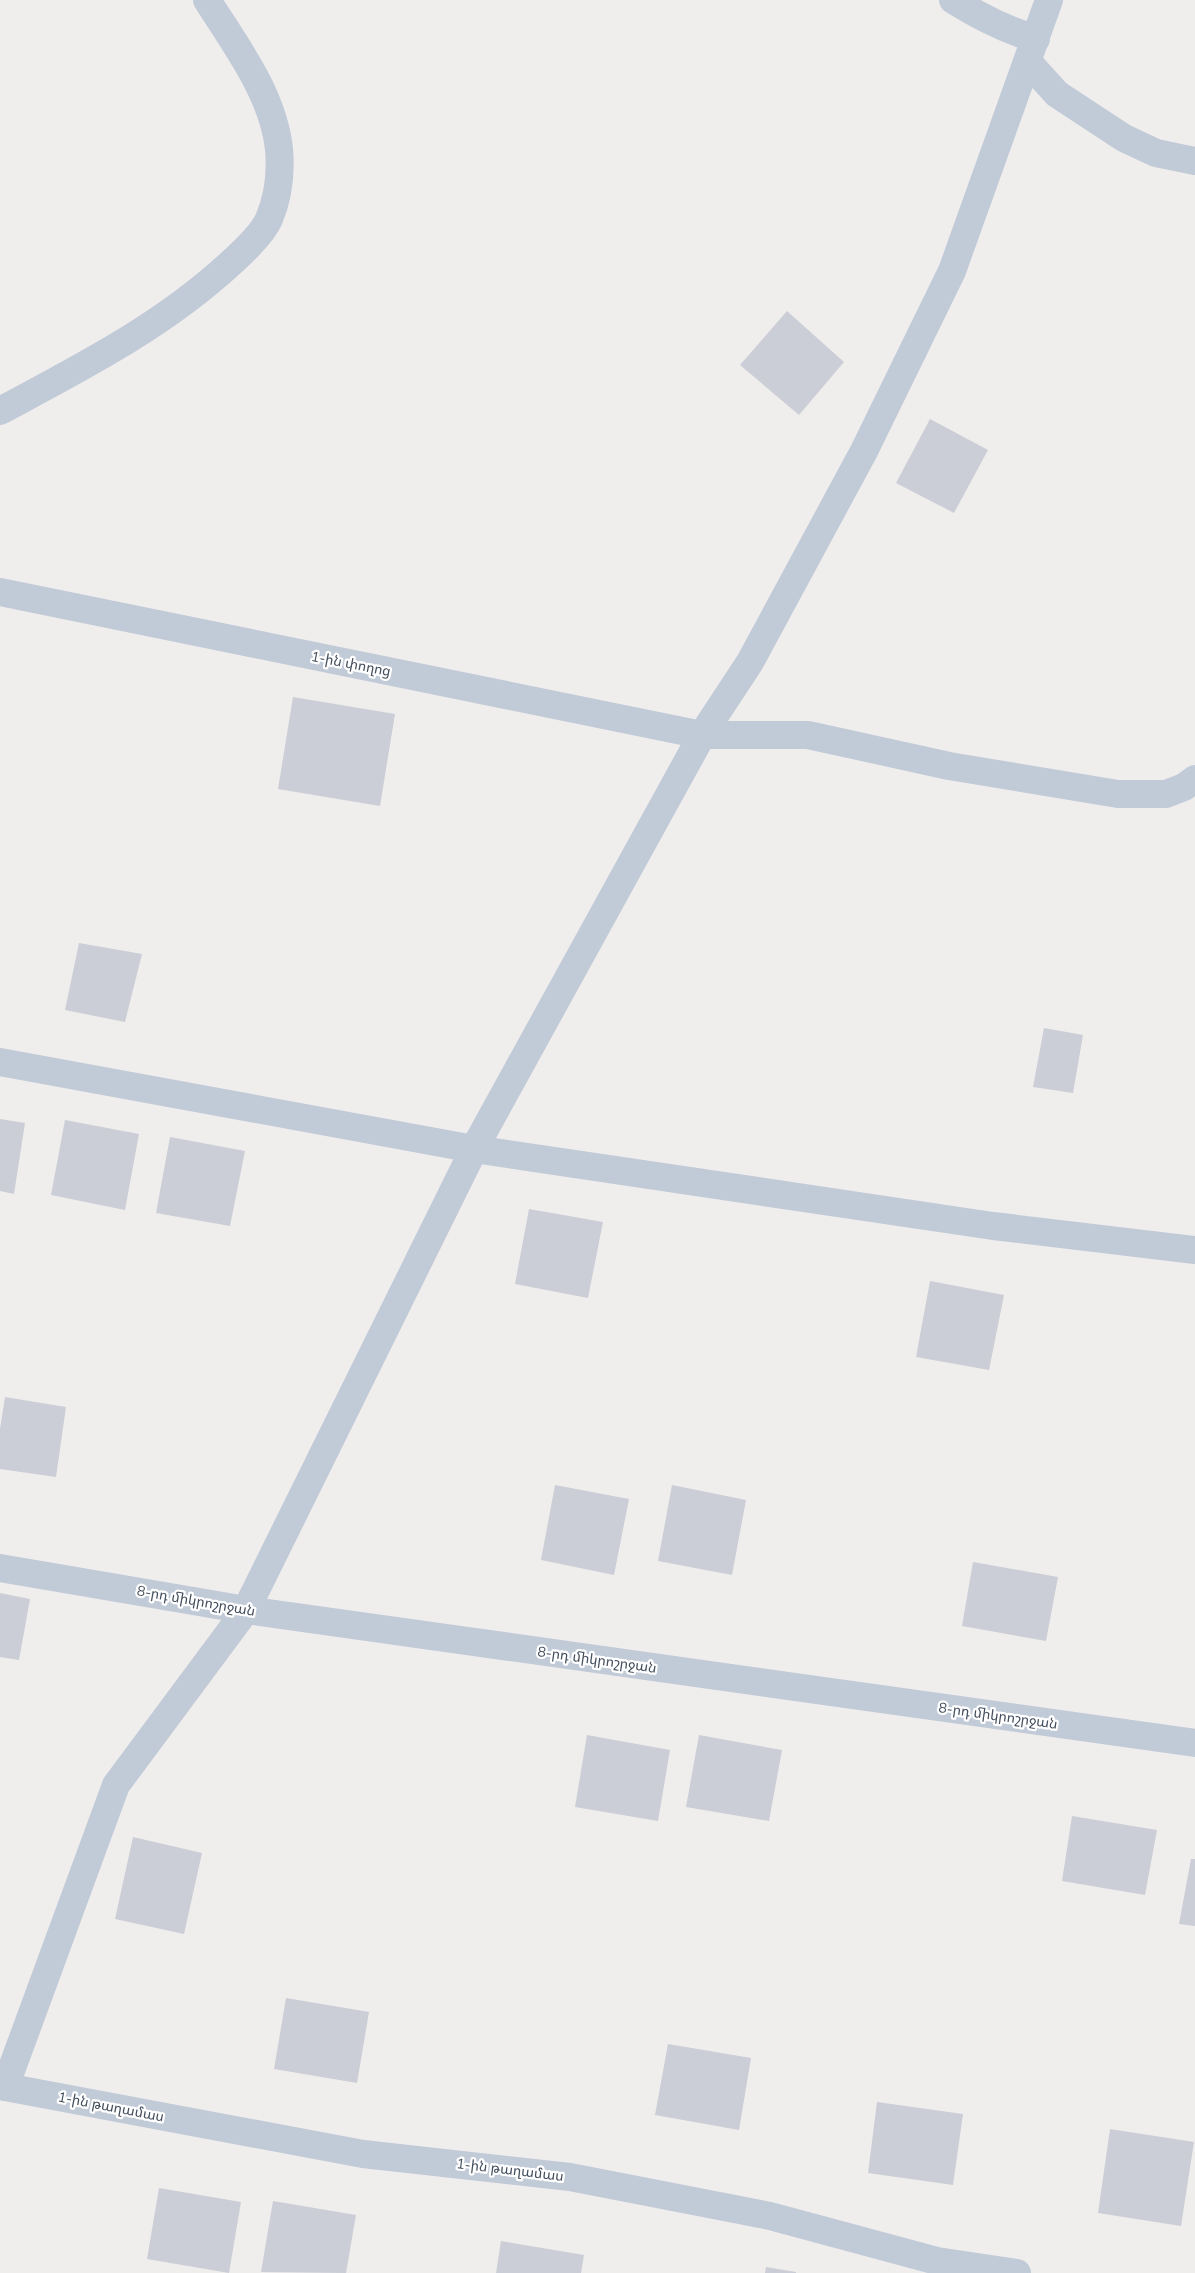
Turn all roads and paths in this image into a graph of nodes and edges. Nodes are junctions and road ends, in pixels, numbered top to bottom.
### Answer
1 (207, 0) edge
2 (953, 0) edge
3 (1049, 0) edge
4 (1032, 51) junction
5 (1195, 161) edge
6 (0, 411) edge
7 (0, 592) edge
8 (702, 735) junction
9 (1195, 780) edge
10 (0, 1062) edge
11 (474, 1149) junction
12 (1195, 1250) edge
13 (0, 1568) edge
14 (246, 1610) junction
15 (1195, 1744) edge
16 (2, 2087) edge
17 (1017, 2273) edge

1 - 6 street
2 - 4 street
3 - 4 street
4 - 5 street
4 - 8 street
7 - 8 street, 1-ին փողոց
8 - 9 street, 1-ին փողոց
8 - 11 street
10 - 11 street
11 - 12 street
11 - 14 street
13 - 14 street, 8-րդ միկրոշրջան
14 - 15 street, 8-րդ միկրոշրջան
14 - 16 street
16 - 17 street, 1-ին թաղամաս

